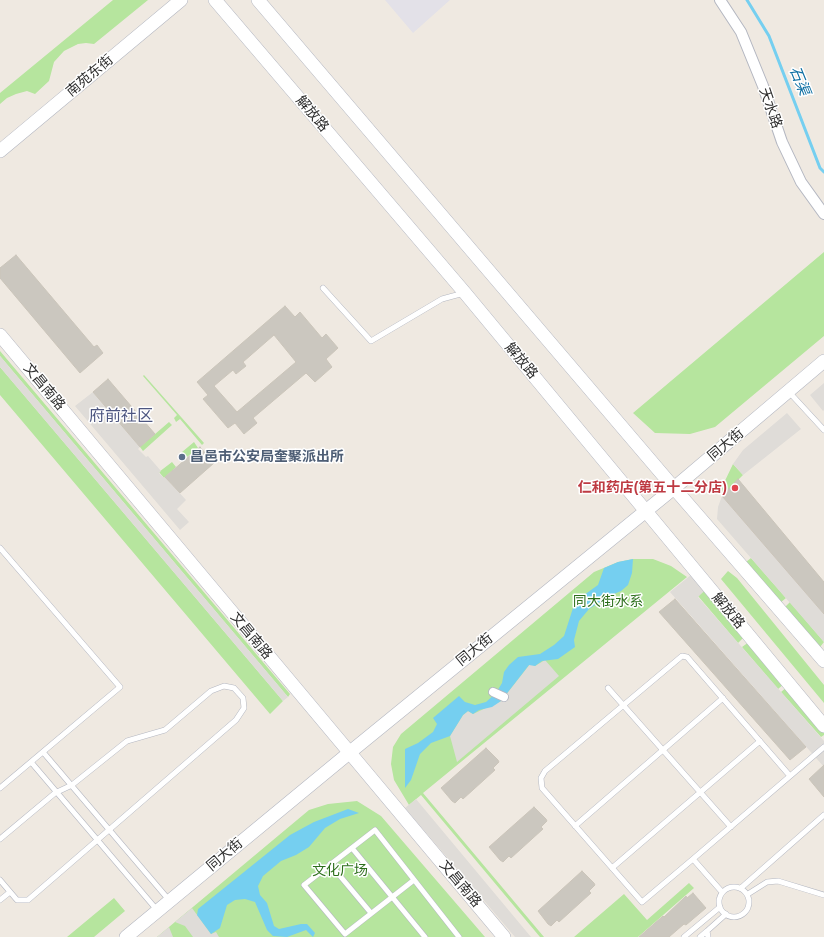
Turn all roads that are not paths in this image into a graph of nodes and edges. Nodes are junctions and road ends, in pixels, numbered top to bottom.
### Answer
1 (181, 0) edge
2 (215, 0) edge
3 (258, 0) edge
4 (720, 0) edge
5 (0, 152) edge
6 (824, 214) edge
7 (323, 288) dead end
8 (465, 293) junction
9 (0, 335) edge
10 (824, 361) edge
11 (789, 392) junction
12 (824, 430) edge
13 (674, 488) junction
14 (646, 511) junction
15 (0, 548) edge
16 (824, 661) edge
17 (608, 688) dead end
18 (493, 692) dead end
19 (504, 697) dead end
20 (723, 698) junction
21 (623, 705) junction
22 (824, 726) edge
23 (760, 740) junction
24 (824, 746) edge
25 (663, 750) junction
26 (43, 752) junction
27 (349, 753) junction
28 (30, 762) junction
29 (790, 776) junction
30 (72, 785) junction
31 (0, 788) edge
32 (56, 792) junction
33 (701, 792) junction
34 (824, 815) edge
35 (575, 826) junction
36 (731, 827) junction
37 (110, 830) junction
38 (0, 839) edge
39 (97, 840) junction
40 (352, 848) junction
41 (693, 859) junction
42 (330, 864) junction
43 (612, 868) junction
44 (0, 880) edge
45 (414, 880) junction
46 (741, 888) junction
47 (10, 892) junction
48 (722, 892) junction
49 (748, 894) junction
50 (824, 895) edge
51 (393, 896) junction
52 (0, 900) edge
53 (170, 900) junction
54 (720, 907) junction
55 (158, 911) junction
56 (371, 913) junction
57 (726, 914) junction
58 (707, 931) junction
59 (126, 937) edge
60 (425, 937) edge
61 (459, 937) edge
62 (504, 937) edge
63 (684, 937) edge
64 (700, 937) edge
65 (708, 937) edge

1 - 5 street, 南苑东街
2 - 8 street, 解放路
3 - 13 street
4 - 6 street, 天水路
7 - 8 lane
8 - 14 street, 解放路
9 - 27 street, 文昌南路
10 - 11 street, 同大街
11 - 12 lane
11 - 13 street, 同大街
13 - 14 street, 同大街
13 - 16 street
14 - 22 street, 解放路
14 - 27 street, 同大街
15 - 26 lane
17 - 21 lane
18 - 19 street
20 - 21 lane
20 - 23 lane
20 - 25 lane
21 - 25 lane
21 - 35 lane
23 - 29 lane
23 - 33 lane
24 - 29 lane
25 - 33 lane
25 - 35 lane
26 - 28 lane
26 - 30 lane
27 - 53 street, 同大街
27 - 62 street, 文昌南路
28 - 31 lane
28 - 32 lane
29 - 36 lane
30 - 32 lane
30 - 37 lane
30 - 37 lane
32 - 38 lane
32 - 39 lane
33 - 36 lane
33 - 43 lane
34 - 46 lane
35 - 43 lane
36 - 41 lane
37 - 39 lane
37 - 53 lane
39 - 47 lane
39 - 55 lane
40 - 42 lane
40 - 45 lane
40 - 51 lane
41 - 43 lane
41 - 48 lane
42 - 56 lane
42 - 56 lane
44 - 47 lane
45 - 51 lane
45 - 61 lane
46 - 48 lane
46 - 49 lane
47 - 52 lane
48 - 54 lane
49 - 50 lane
49 - 57 lane
51 - 56 lane
51 - 60 lane
53 - 55 street, 同大街
54 - 57 lane
54 - 63 lane
55 - 59 street, 同大街
57 - 58 lane
58 - 64 lane
58 - 65 lane

